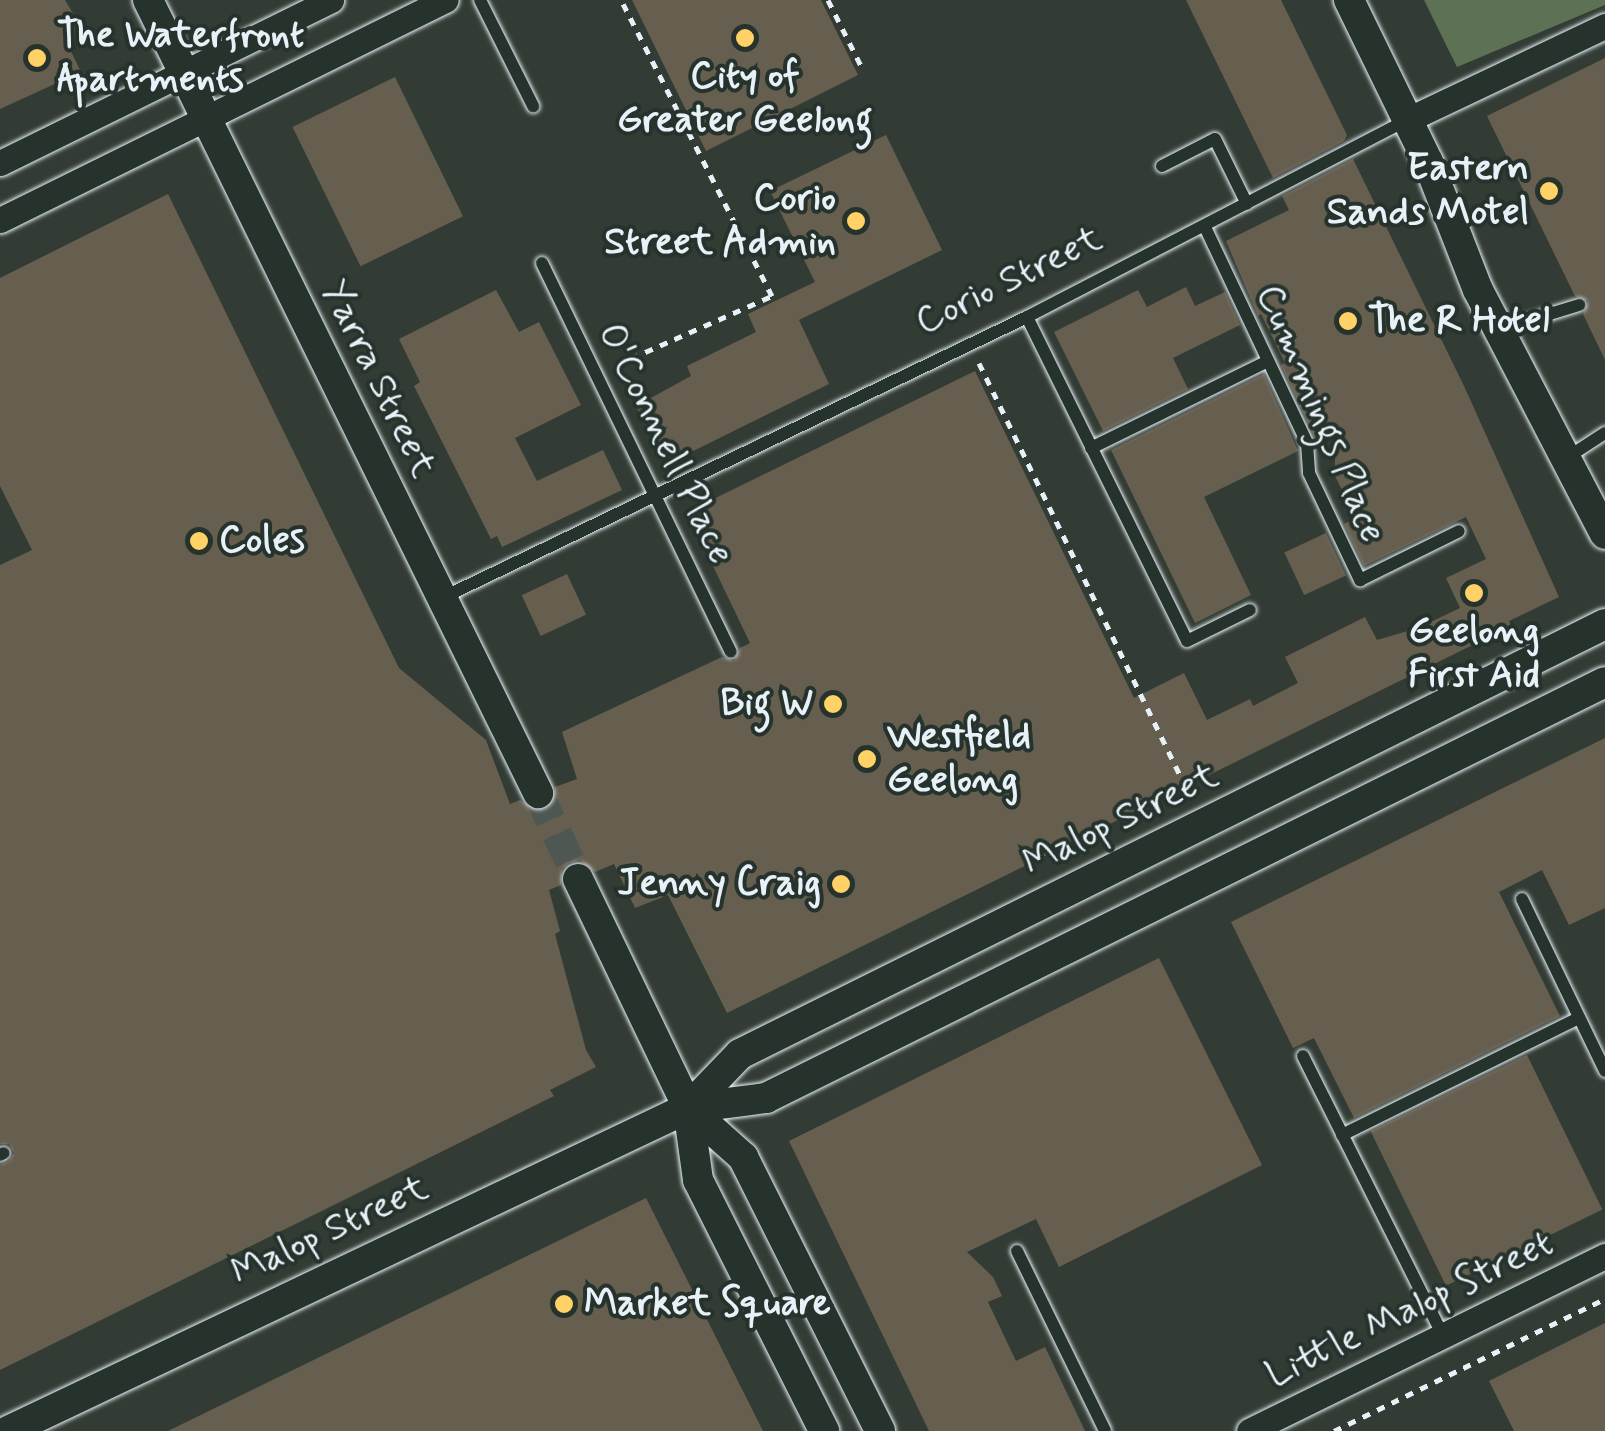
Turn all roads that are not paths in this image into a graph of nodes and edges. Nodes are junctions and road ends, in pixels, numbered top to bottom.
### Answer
1 (148, 0) edge
2 (331, 0) edge
3 (446, 0) edge
4 (480, 0) edge
5 (1349, 0) edge
6 (1605, 26) edge
7 (182, 73) junction
8 (534, 106) dead end
9 (204, 119) junction
10 (1408, 120) junction
11 (0, 163) edge
12 (1162, 166) dead end
13 (1247, 204) junction
14 (0, 220) edge
15 (1205, 227) junction
16 (542, 263) dead end
17 (1579, 305) dead end
18 (1027, 317) junction
19 (1498, 330) junction
20 (1268, 361) junction
21 (1605, 433) edge
22 (1091, 448) junction
23 (1563, 460) junction
24 (654, 494) junction
25 (1459, 531) dead end
26 (1605, 534) edge
27 (442, 598) junction
28 (1250, 610) dead end
29 (1605, 624) edge
30 (732, 652) dead end
31 (1605, 682) edge
32 (538, 793) tunnel mouth
33 (578, 879) tunnel mouth
34 (1522, 899) dead end
35 (939, 954) junction
36 (961, 1001) junction
37 (1579, 1018) junction
38 (1302, 1056) dead end
39 (1605, 1071) edge
40 (688, 1108) junction
41 (1342, 1135) junction
42 (1017, 1252) dead end
43 (1605, 1256) edge
44 (1443, 1336) junction
45 (8, 1431) edge
46 (824, 1431) edge
47 (880, 1431) edge
48 (1105, 1431) edge
49 (1248, 1431) edge

1 - 7 street, Yarra Street
2 - 7 street
3 - 9 street
4 - 8 lane
5 - 10 street
6 - 10 street, Corio Street
7 - 9 street, Yarra Street
7 - 11 street
9 - 14 street
9 - 27 street, Yarra Street
10 - 13 lane, Corio Street
10 - 19 street
12 - 13 lane
13 - 15 lane, Corio Street
15 - 18 lane, Corio Street
15 - 20 lane, Cummings Place
16 - 24 lane, O'Connell Place
17 - 19 lane
18 - 22 lane
18 - 24 lane, Corio Street
19 - 23 street
20 - 22 lane
20 - 25 lane, Cummings Place
21 - 23 lane
22 - 28 lane
23 - 26 street
24 - 27 lane, Corio Street
24 - 30 lane, O'Connell Place
27 - 32 street, Yarra Street
29 - 35 street, Malop Street
31 - 36 street, Malop Street
33 - 40 street
34 - 37 lane
35 - 36 street
35 - 40 street, Malop Street
36 - 40 street, Malop Street
37 - 39 lane
37 - 41 lane
38 - 41 lane
40 - 45 street, Malop Street
40 - 46 street
40 - 47 street
41 - 44 lane
42 - 48 lane
43 - 44 street, Little Malop Street
44 - 49 street, Little Malop Street

